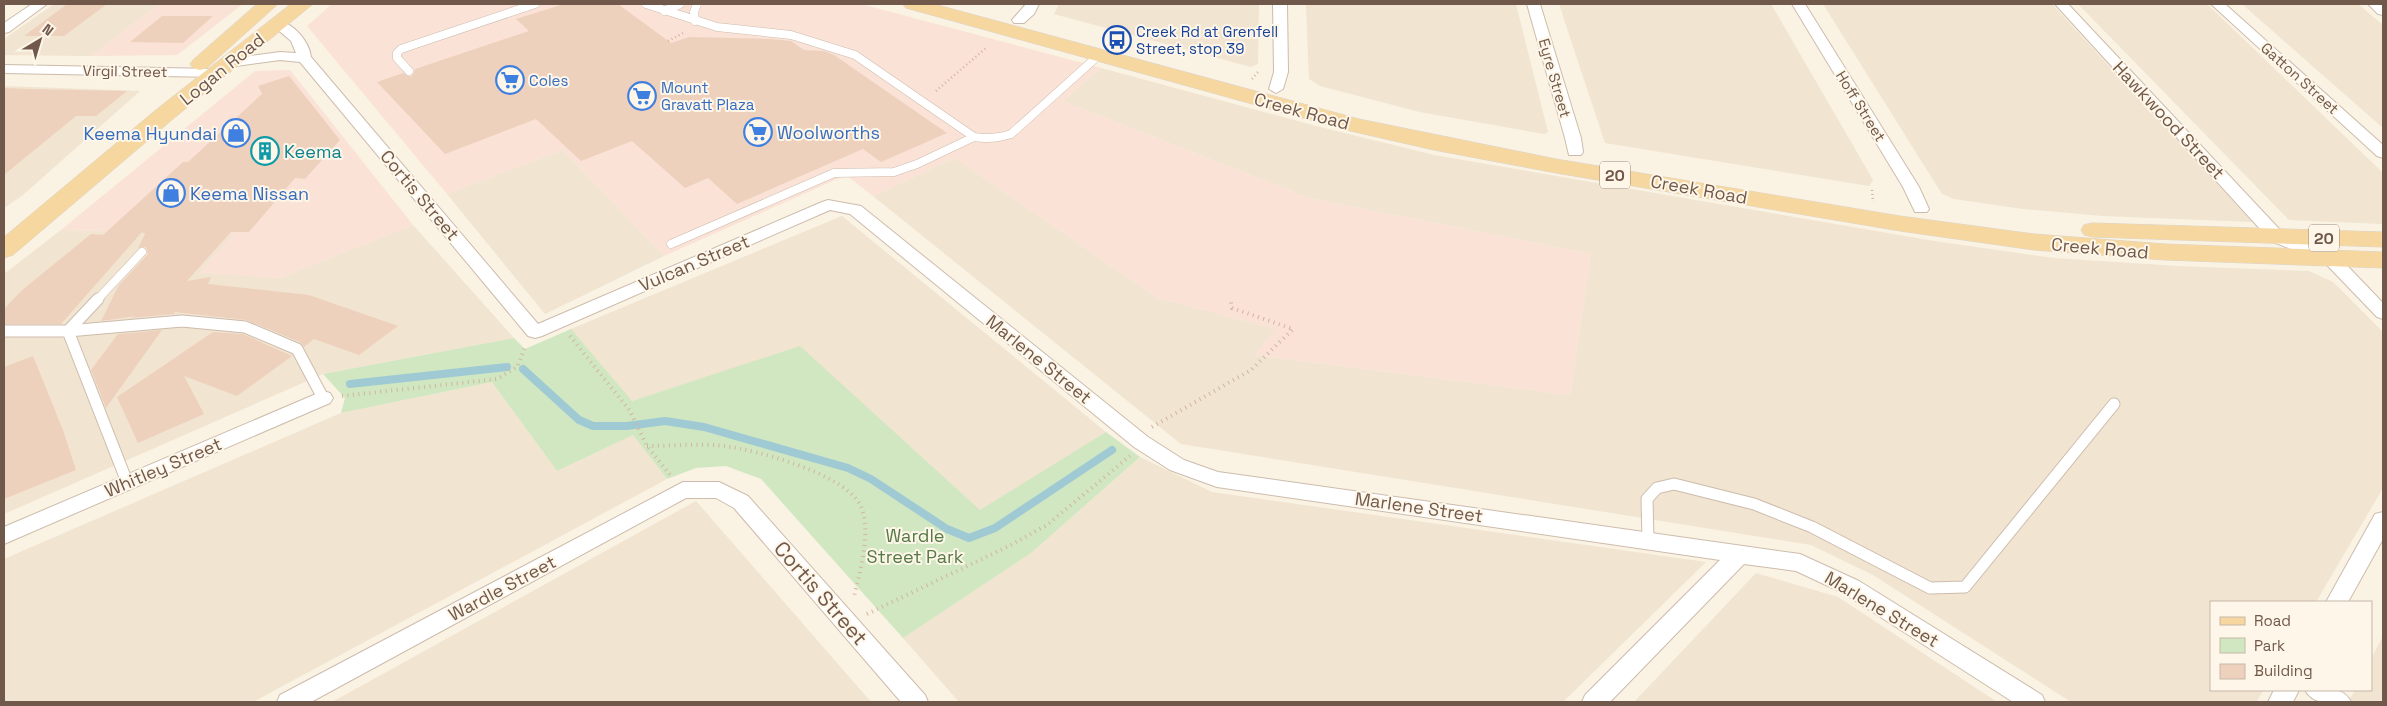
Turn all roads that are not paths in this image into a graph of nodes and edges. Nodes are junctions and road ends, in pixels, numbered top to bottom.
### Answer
1 (40, 4) edge
2 (268, 4) edge
3 (303, 4) edge
4 (535, 4) edge
5 (680, 4) edge
6 (697, 4) edge
7 (913, 4) edge
8 (961, 4) edge
9 (1280, 4) edge
10 (1533, 4) edge
11 (1798, 4) edge
12 (2061, 4) edge
13 (2217, 4) edge
14 (2374, 4) edge
15 (656, 6) edge
16 (2383, 11) edge
17 (1025, 12) edge
18 (695, 21) junction
19 (278, 24) junction
20 (4, 29) edge
21 (1099, 55) junction
22 (304, 58) junction
23 (223, 68) junction
24 (4, 70) edge
25 (409, 71) dead end
26 (190, 72) junction
27 (1276, 89) junction
28 (974, 137) junction
29 (1575, 152) junction
30 (2383, 153) edge
31 (1922, 209) junction
32 (855, 210) joint
33 (4, 229) edge
34 (2277, 237) junction
35 (2383, 240) edge
36 (671, 244) dead end
37 (4, 250) edge
38 (142, 252) dead end
39 (2331, 259) junction
40 (2383, 260) edge
41 (2383, 313) edge
42 (4, 331) edge
43 (68, 331) junction
44 (535, 332) joint
45 (323, 398) joint
46 (2114, 404) dead end
47 (127, 482) junction
48 (720, 490) joint
49 (2383, 520) edge
50 (4, 536) edge
51 (1648, 540) junction
52 (1741, 553) junction
53 (2338, 601) edge
54 (2286, 691) edge
55 (2319, 691) edge
56 (289, 702) edge
57 (916, 702) edge
58 (1594, 702) edge
59 (2033, 702) edge
60 (2280, 702) edge
61 (2339, 702) edge

1 - 20 street
2 - 26 main road, Logan Road
3 - 19 main road, Logan Road
4 - 25 lane
5 - 15 lane
6 - 18 lane
7 - 21 main road, Creek Road / 20
8 - 17 main road, Creek Road / 20
9 - 27 street
10 - 29 street, Eyre Street
11 - 31 street, Hoff Street
12 - 34 street, Hawkwood Street
13 - 30 street, Gatton Street
14 - 16 street
15 - 18 lane
17 - 27 main road, Creek Road / 20
18 - 28 lane
19 - 22 street, Cortis Street
19 - 23 main road, Logan Road
21 - 28 lane
21 - 39 main road, Creek Road / 20
22 - 23 street
22 - 44 street, Cortis Street
23 - 26 street, Virgil Street
23 - 37 main road, Logan Road
24 - 26 street, Virgil Street
26 - 33 main road, Logan Road
27 - 29 main road, Creek Road / 20
28 - 36 lane
29 - 31 main road, Creek Road / 20
31 - 34 main road, Creek Road / 20
32 - 44 street, Vulcan Street
32 - 51 street, Marlene Street
34 - 35 main road, Creek Road / 20
34 - 39 street
38 - 43 lane
39 - 40 main road, Creek Road / 20
39 - 41 street
42 - 43 lane
43 - 45 lane
43 - 47 lane
45 - 47 street, Whitley Street
46 - 51 lane
47 - 50 street, Whitley Street
48 - 56 street, Wardle Street
48 - 57 street, Cortis Street
49 - 53 street
51 - 52 street, Marlene Street
52 - 58 street
52 - 59 street, Marlene Street
54 - 60 street
55 - 61 street

